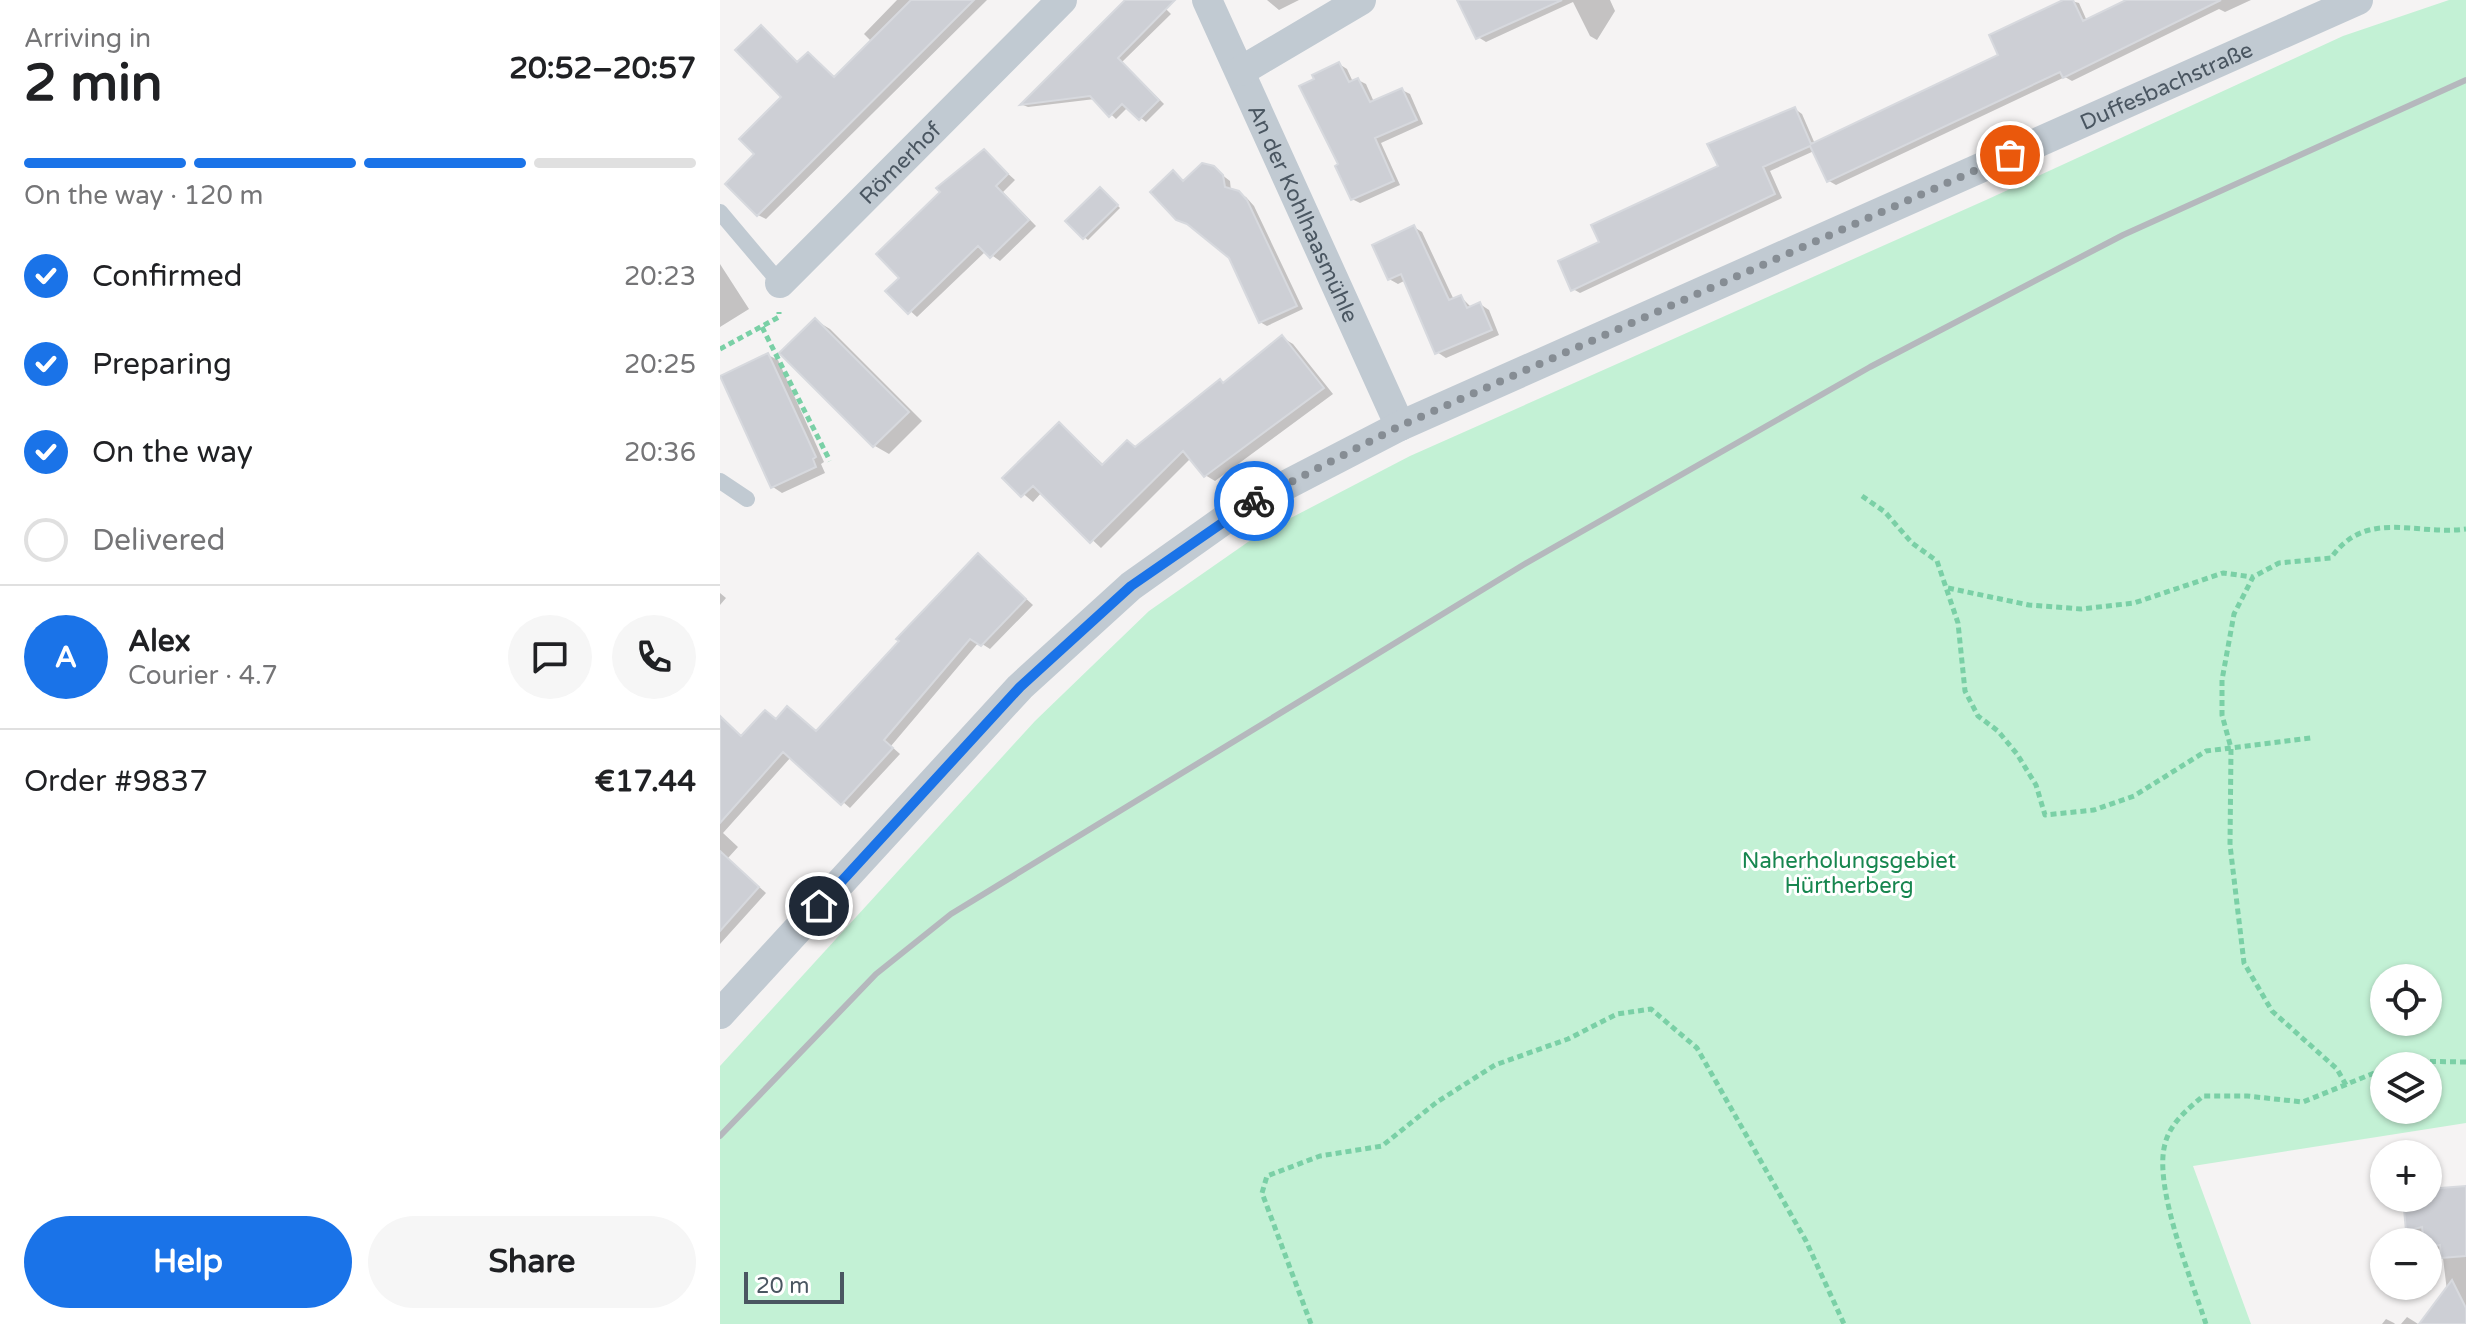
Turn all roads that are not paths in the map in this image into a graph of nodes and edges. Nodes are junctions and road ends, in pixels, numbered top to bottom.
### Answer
1 (1062, 0) edge
2 (1207, 0) edge
3 (1361, 0) edge
4 (2358, 0) edge
5 (1241, 71) junction
6 (720, 212) edge
7 (780, 283) joint
8 (1400, 426) junction
9 (720, 481) edge
10 (747, 499) dead end
11 (720, 1014) edge

1 - 7 street, Römerhof
2 - 5 street, An der Kohlhaasmühle
3 - 5 street
4 - 8 street, Duffesbachstraße
5 - 8 street, An der Kohlhaasmühle
6 - 7 lane, Römerhof
8 - 11 street, Duffesbachstraße
9 - 10 lane

